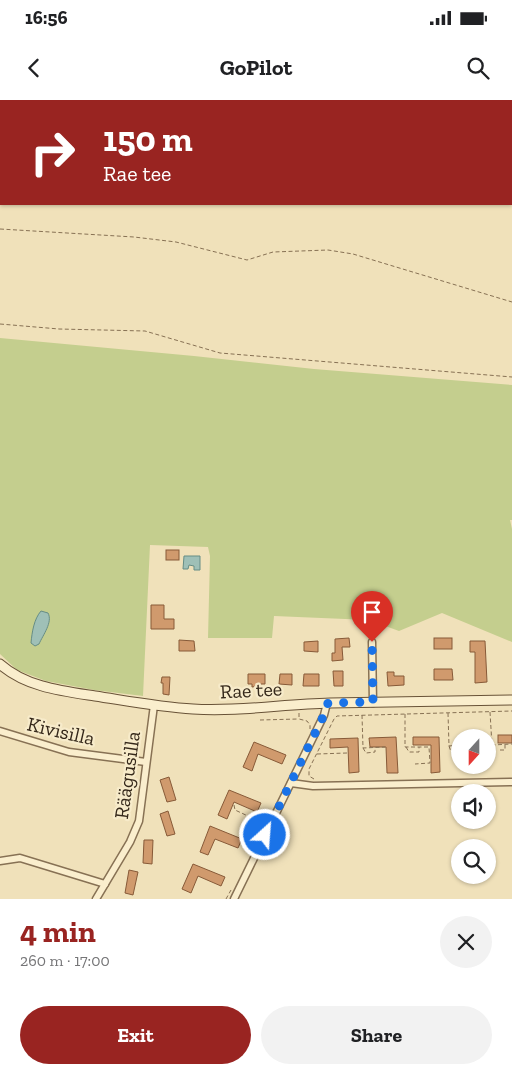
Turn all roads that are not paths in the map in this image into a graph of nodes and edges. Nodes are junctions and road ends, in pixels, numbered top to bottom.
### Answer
1 (372, 642) dead end
2 (0, 664) edge
3 (512, 700) edge
4 (373, 702) junction
5 (328, 703) junction
6 (154, 705) junction
7 (0, 731) edge
8 (146, 762) junction
9 (512, 782) edge
10 (291, 783) junction
11 (0, 860) edge
12 (105, 884) junction
13 (96, 899) edge
14 (234, 899) edge

1 - 4 street
2 - 6 street, Rae tee
3 - 4 street, Rae tee
4 - 5 street, Rae tee
5 - 6 street, Rae tee
5 - 10 street
6 - 8 street, Räägusilla
7 - 8 street, Kivisilla
8 - 12 street, Räägusilla
9 - 10 street
10 - 14 street
11 - 12 street
12 - 13 street, Räägusilla

